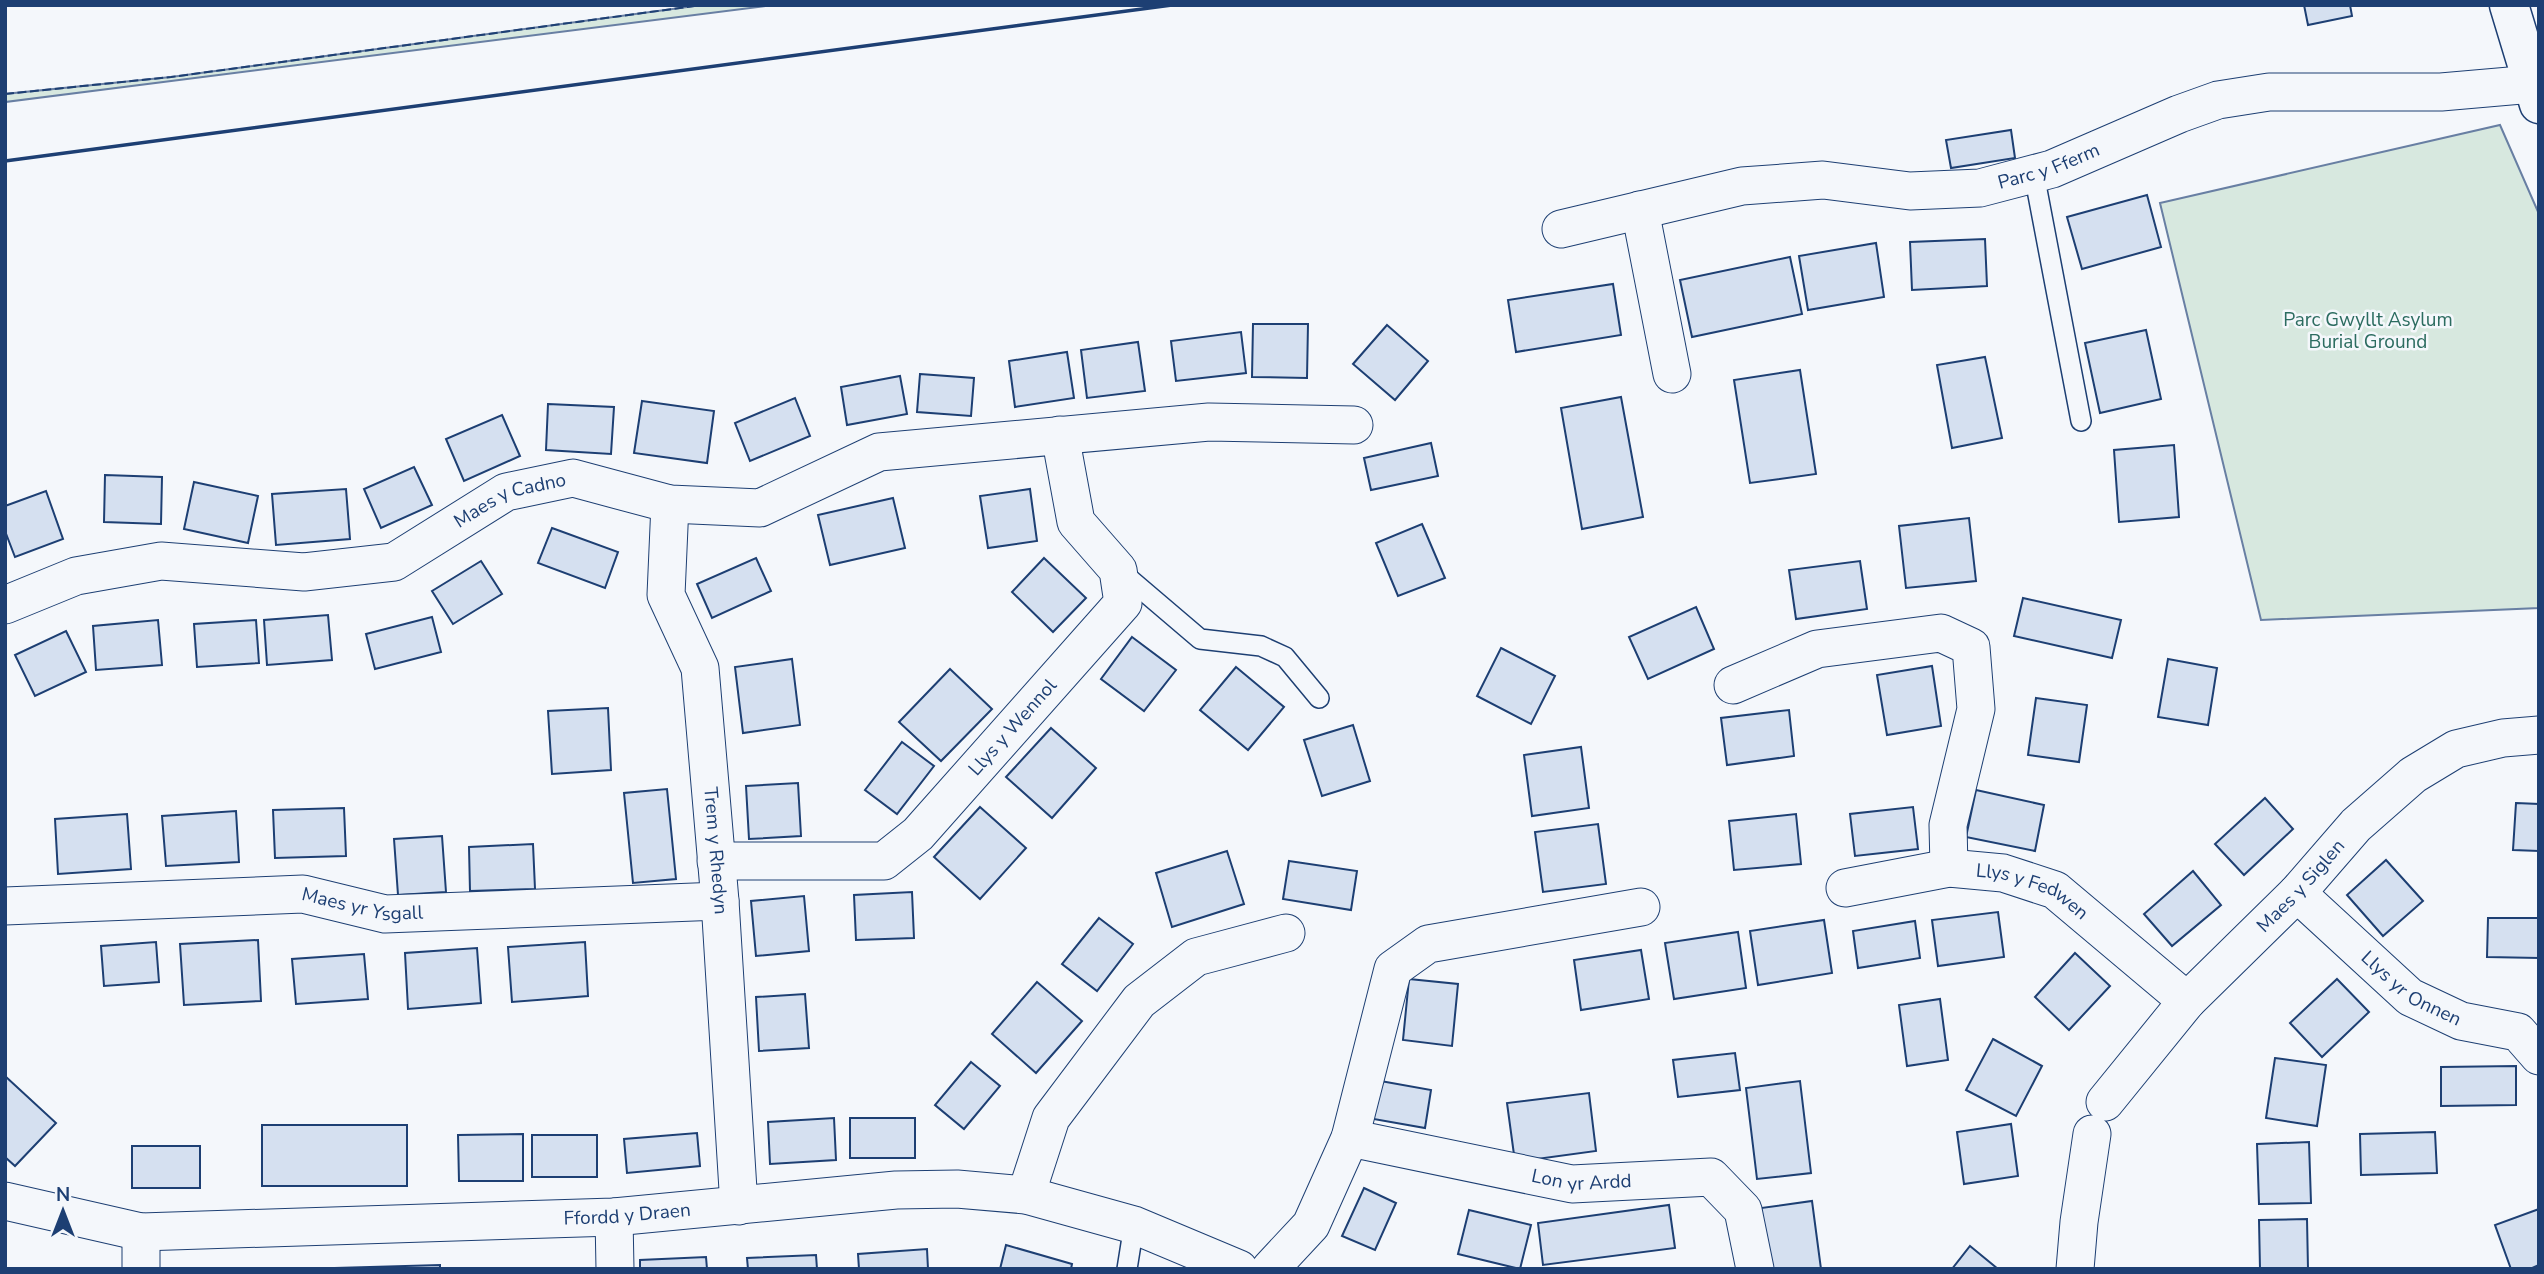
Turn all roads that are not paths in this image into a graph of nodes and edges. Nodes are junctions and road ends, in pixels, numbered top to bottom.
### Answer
1 (2509, 5) edge
2 (2536, 94) edge
3 (2034, 174) junction
4 (1640, 210) junction
5 (1561, 229) dead end
6 (1672, 373) dead end
7 (2081, 421) dead end
8 (1354, 425) dead end
9 (1060, 435) junction
10 (670, 504) junction
11 (1118, 570) junction
12 (5, 605) edge
13 (1733, 685) dead end
14 (1319, 698) dead end
15 (2539, 735) edge
16 (716, 862) junction
17 (1949, 868) junction
18 (1845, 888) dead end
19 (2297, 893) junction
20 (720, 901) junction
21 (5, 906) edge
22 (1641, 907) dead end
23 (1286, 933) dead end
24 (2187, 1001) junction
25 (2539, 1056) edge
26 (1350, 1138) junction
27 (1026, 1195) junction
28 (5, 1201) edge
29 (739, 1206) junction
30 (614, 1217) junction
31 (1134, 1225) junction
32 (141, 1232) junction
33 (141, 1269) edge
34 (615, 1269) edge
35 (1128, 1269) edge
36 (1239, 1269) edge
37 (1270, 1269) edge
38 (1755, 1269) edge
39 (2075, 1269) edge

1 - 2 street
2 - 3 street, Parc y Fferm
3 - 4 street, Parc y Fferm
3 - 7 lane
4 - 5 street, Parc y Fferm
4 - 6 street
8 - 9 street, Maes y Cadno
9 - 10 street, Maes y Cadno
9 - 11 street
10 - 12 street, Maes y Cadno
10 - 16 street, Trem y Rhedyn
11 - 14 lane
11 - 16 street, Llys y Wennol
13 - 17 street
15 - 19 street, Maes y Siglen
16 - 20 street, Trem y Rhedyn
17 - 18 street, Llys y Fedwen
17 - 24 street, Llys y Fedwen
19 - 24 street, Maes y Siglen
19 - 25 street, Llys yr Onnen
20 - 21 street, Maes yr Ysgall
20 - 29 street, Trem y Rhedyn
22 - 26 street
23 - 27 street
24 - 39 street, Maes y Siglen
26 - 37 street
26 - 38 street, Lon yr Ardd
27 - 29 street, Ffordd y Draen
27 - 31 street, Ffordd y Draen
28 - 32 street, Ffordd y Draen
29 - 30 street, Ffordd y Draen
30 - 32 street, Ffordd y Draen
30 - 34 street
31 - 35 lane
31 - 36 street, Ffordd y Draen
32 - 33 street

